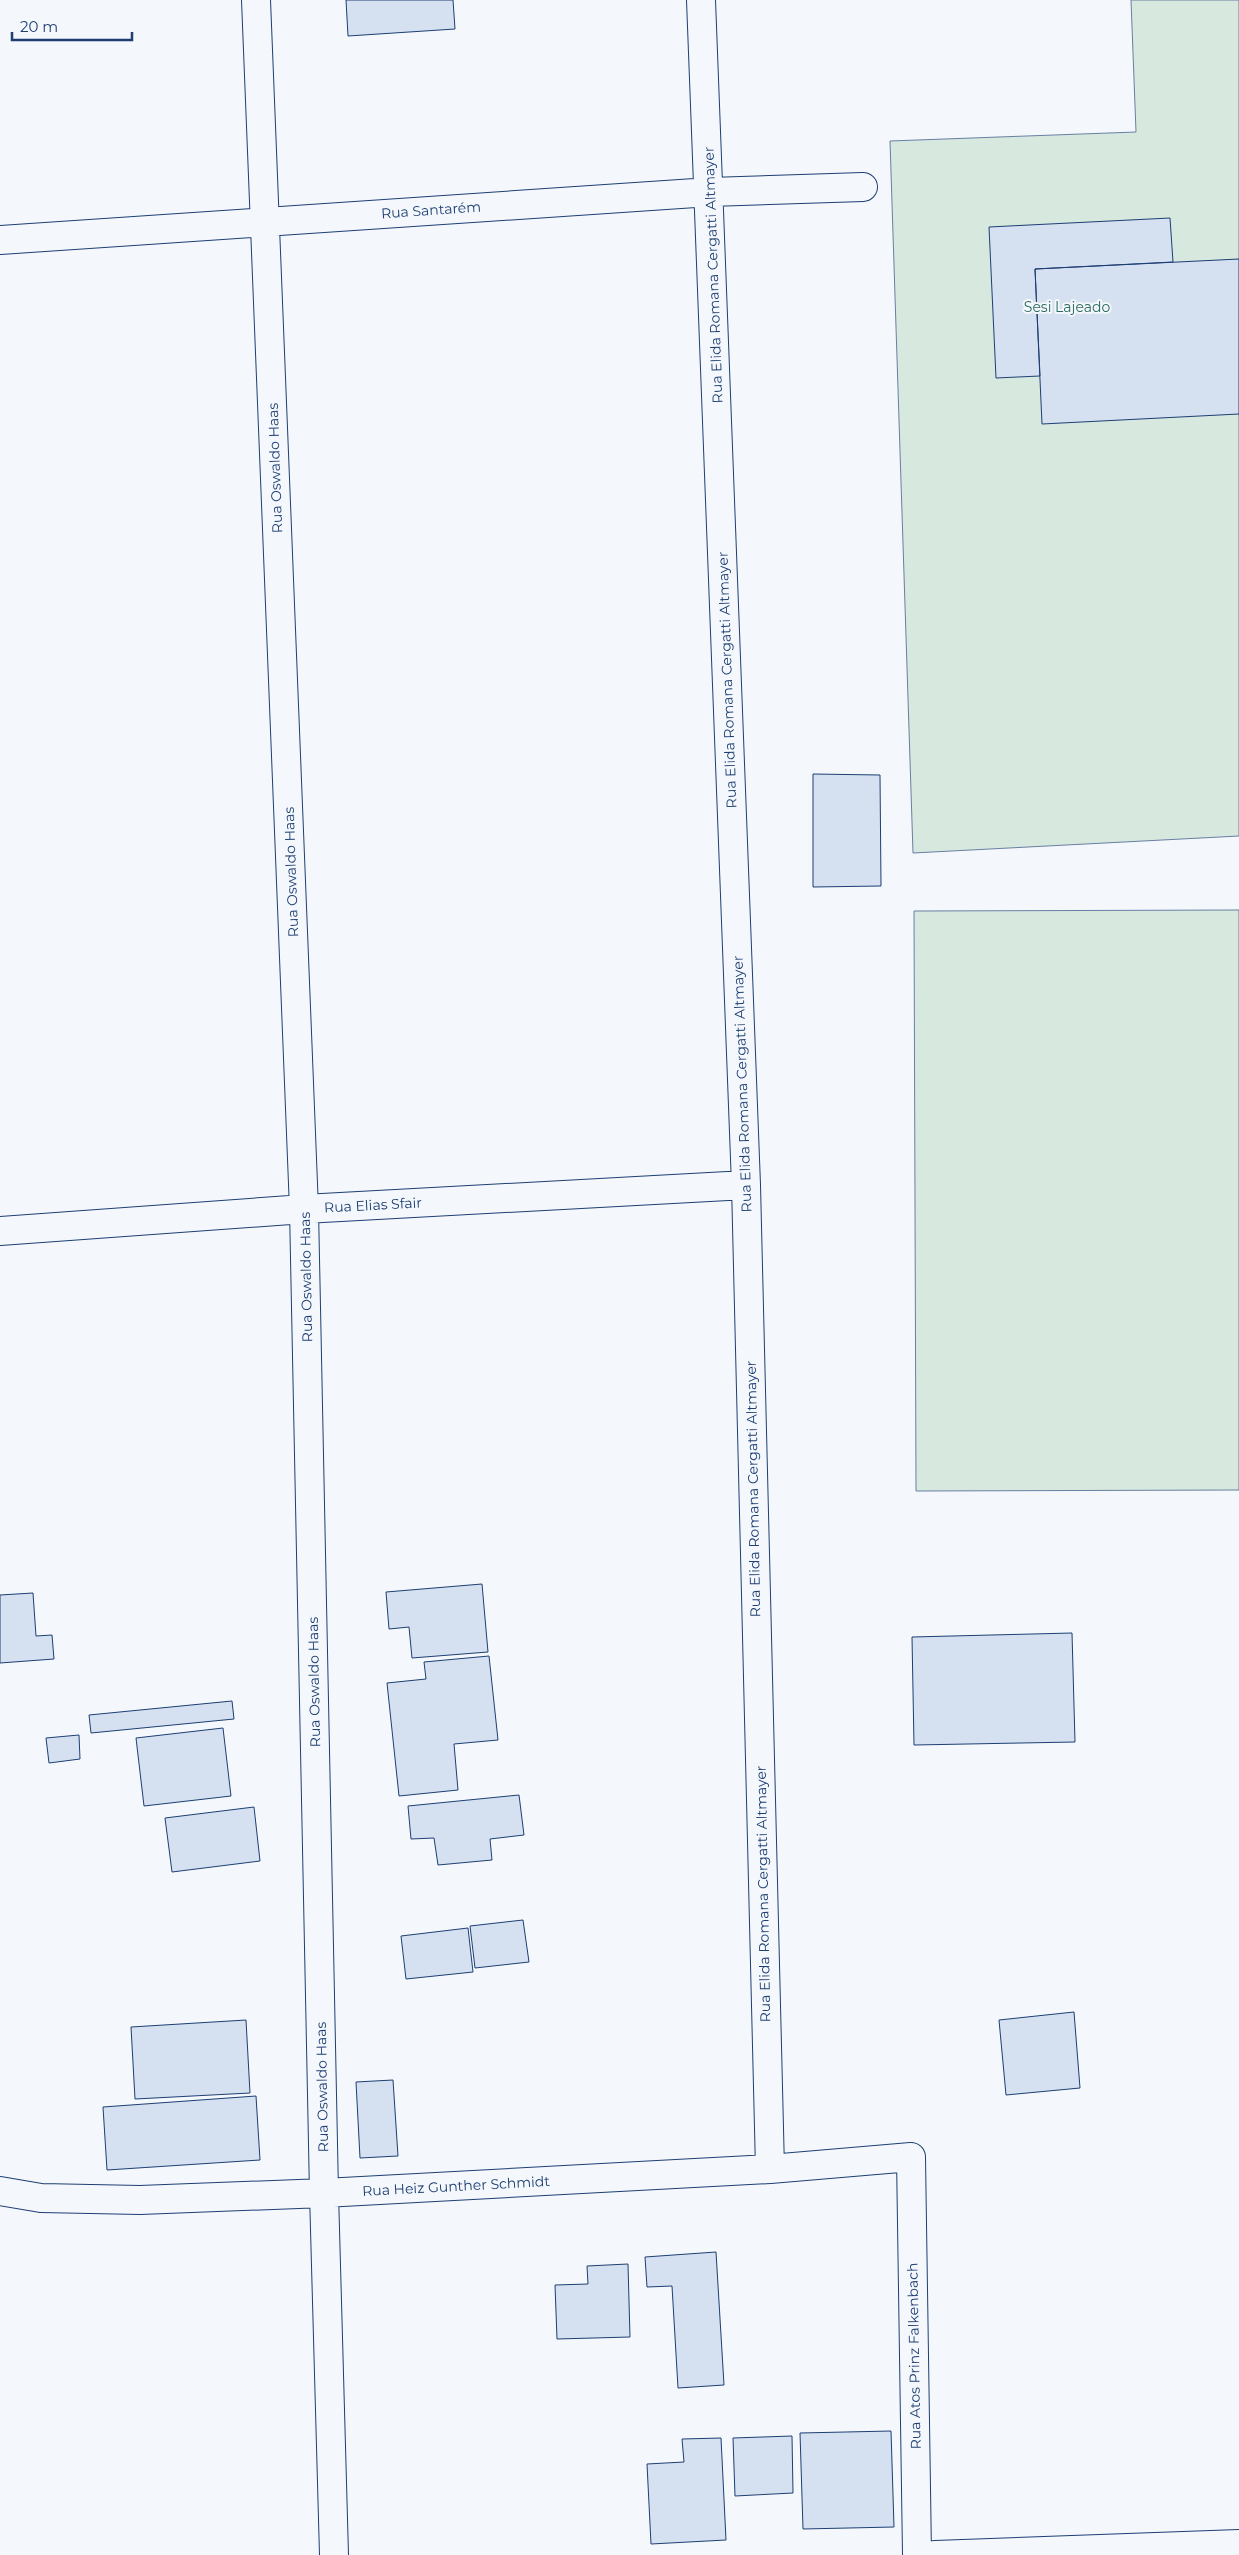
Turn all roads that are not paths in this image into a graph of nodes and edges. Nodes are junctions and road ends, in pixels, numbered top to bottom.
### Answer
1 (256, 0) edge
2 (701, 0) edge
3 (863, 187) dead end
4 (710, 192) junction
5 (265, 221) junction
6 (0, 240) edge
7 (746, 1185) junction
8 (304, 1209) junction
9 (0, 1231) edge
10 (911, 2156) joint
11 (770, 2169) junction
12 (0, 2191) edge
13 (324, 2193) junction
14 (1239, 2544) edge
15 (334, 2555) edge
16 (917, 2555) edge
17 (935, 2555) edge

1 - 5 street, Rua Oswaldo Haas
2 - 4 street, Rua Elida Romana Cergatti Altmayer
3 - 4 street, Rua Santarém
4 - 5 street, Rua Santarém
4 - 7 street, Rua Elida Romana Cergatti Altmayer
5 - 6 street, Rua Santarém
5 - 8 street, Rua Oswaldo Haas
7 - 8 street, Rua Elias Sfair
7 - 11 street, Rua Elida Romana Cergatti Altmayer
8 - 9 street, Rua Elias Sfair
8 - 13 street, Rua Oswaldo Haas
10 - 11 street, Rua Heiz Gunther Schmidt
10 - 16 street, Rua Atos Prinz Falkenbach
11 - 13 street, Rua Heiz Gunther Schmidt
12 - 13 street, Rua Heiz Gunther Schmidt
13 - 15 street, Rua Oswaldo Haas
14 - 17 street

